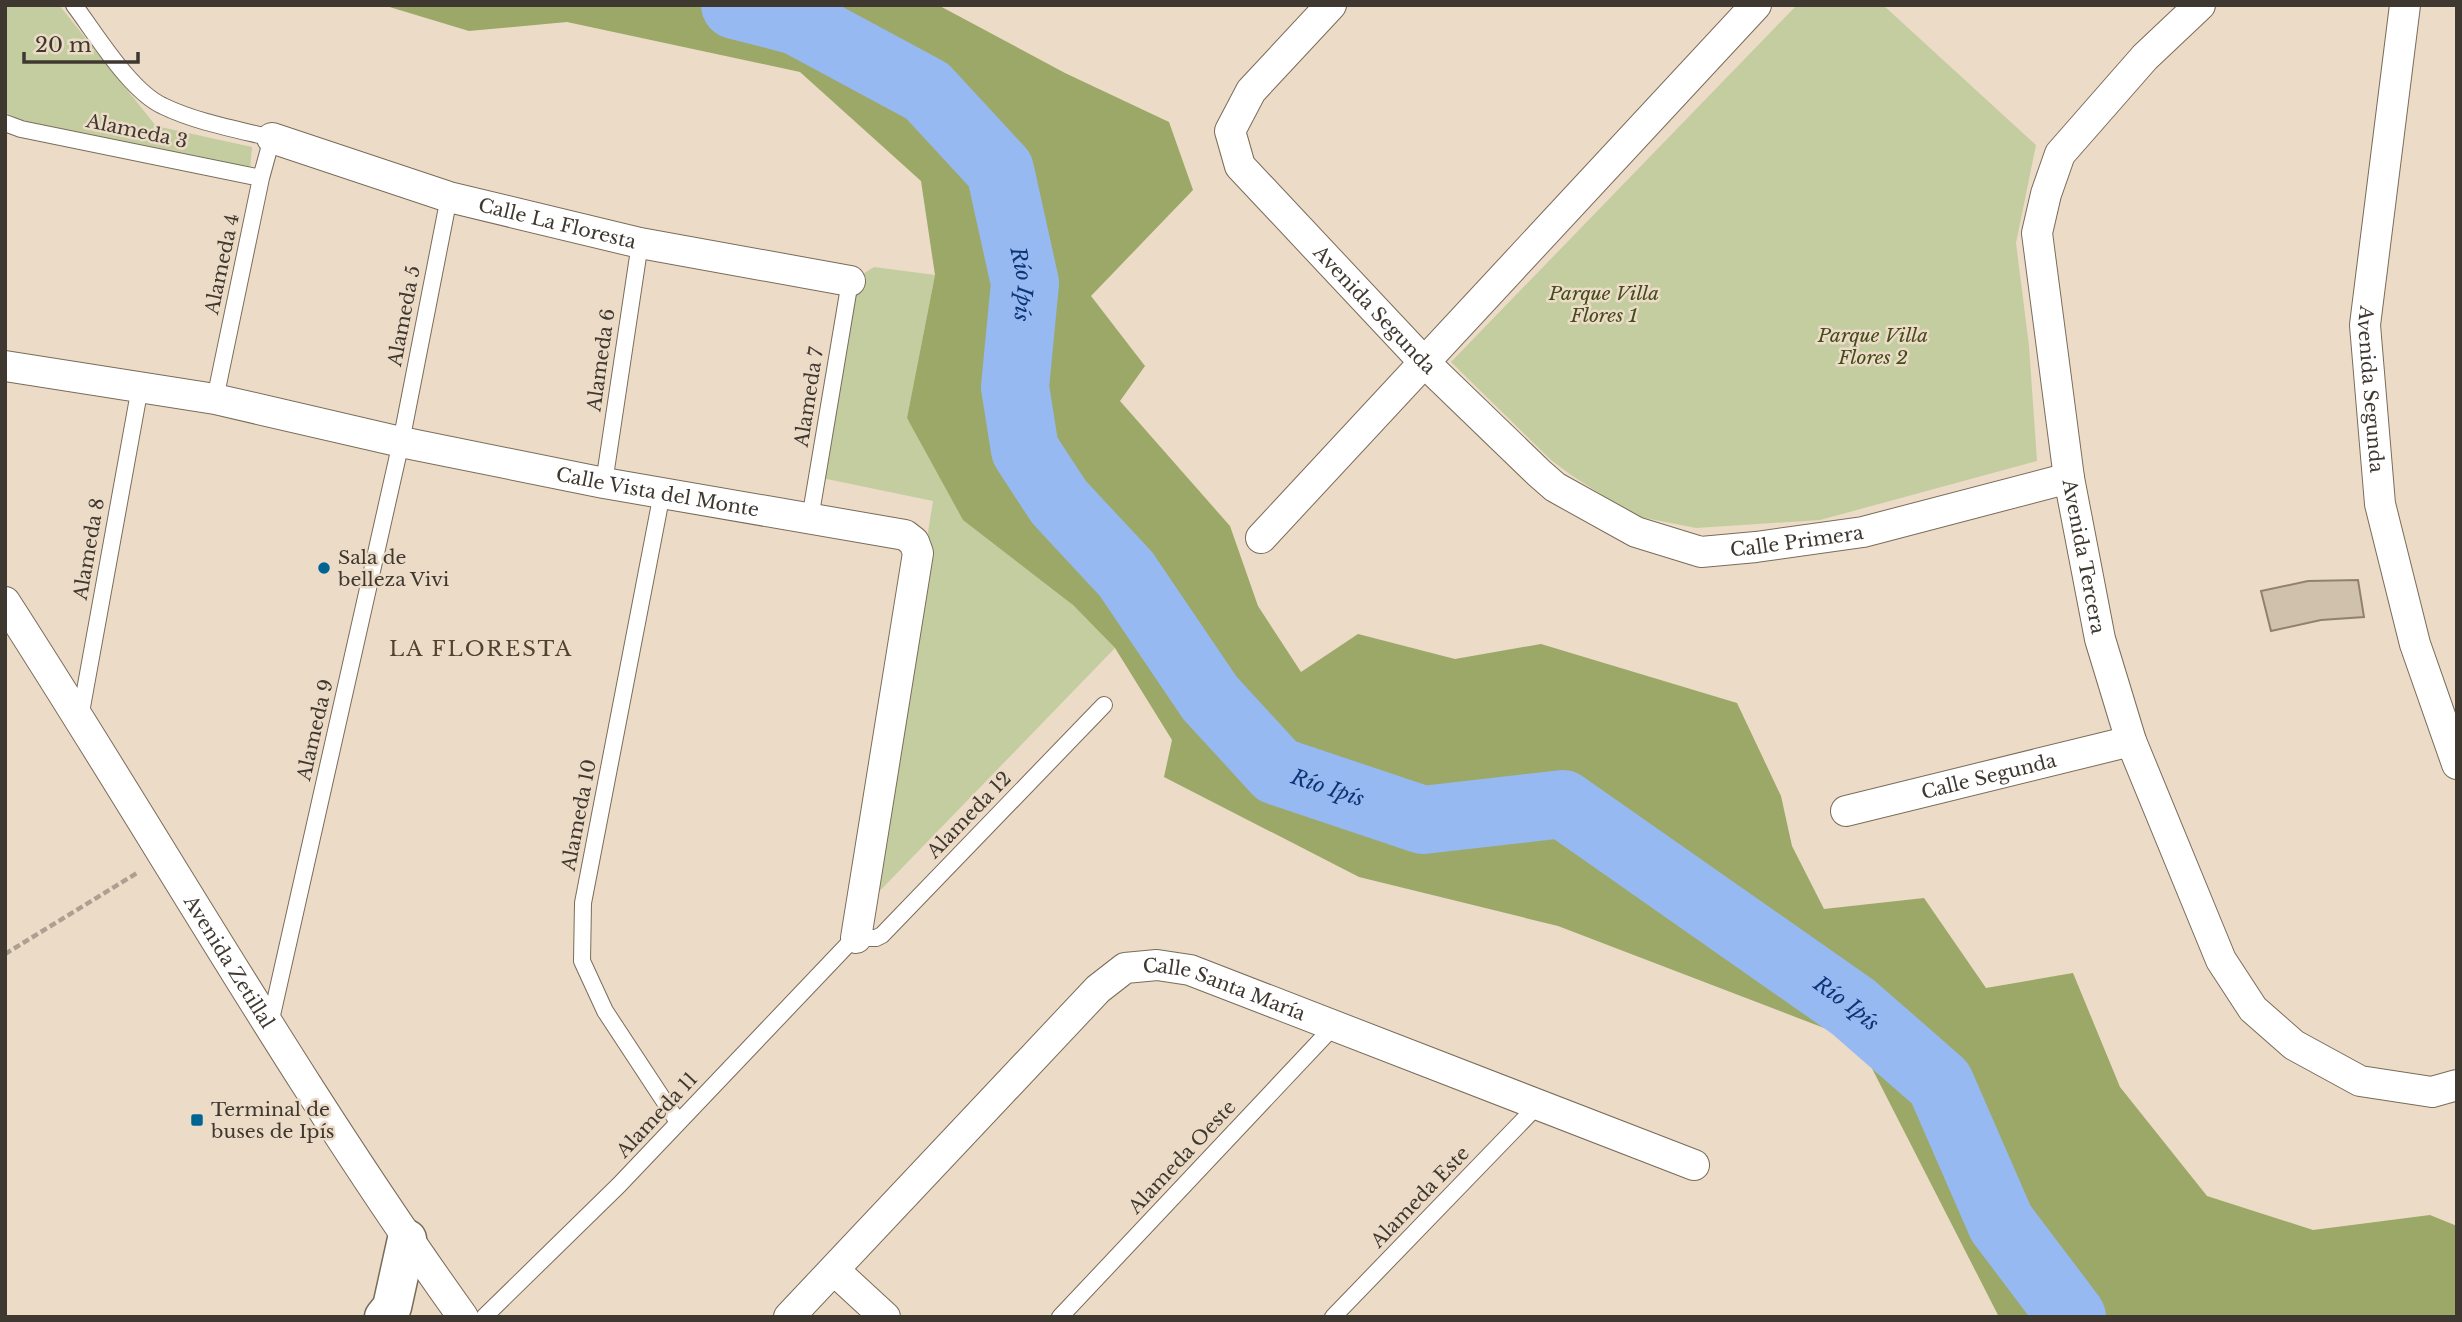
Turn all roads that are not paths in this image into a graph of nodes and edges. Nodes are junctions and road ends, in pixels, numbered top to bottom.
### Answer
1 (74, 5) edge
2 (1331, 5) edge
3 (1756, 5) edge
4 (2200, 5) edge
5 (2405, 5) edge
6 (5, 123) edge
7 (272, 138) junction
8 (261, 178) junction
9 (449, 197) junction
10 (640, 243) junction
11 (850, 281) joint
12 (1423, 362) junction
13 (5, 366) edge
14 (140, 387) junction
15 (215, 399) junction
16 (401, 442) junction
17 (1539, 473) joint
18 (2068, 478) junction
19 (604, 483) junction
20 (662, 493) junction
21 (810, 519) junction
22 (1261, 538) dead end
23 (5, 601) edge
24 (1104, 705) dead end
25 (80, 718) junction
26 (2131, 741) junction
27 (2457, 764) edge
28 (1846, 811) dead end
29 (856, 938) junction
30 (1334, 1026) junction
31 (270, 1027) junction
32 (2457, 1086) edge
33 (1537, 1106) junction
34 (678, 1122) junction
35 (1694, 1166) dead end
36 (407, 1239) junction
37 (835, 1271) junction
38 (384, 1317) edge
39 (463, 1317) edge
40 (484, 1317) edge
41 (789, 1317) edge
42 (885, 1317) edge
43 (1059, 1317) edge
44 (1333, 1317) edge

1 - 7 lane
2 - 12 street, Avenida Segunda
3 - 12 street
4 - 18 street, Avenida Tercera
5 - 27 street, Avenida Segunda
6 - 8 lane, Alameda 3
7 - 8 lane, Alameda 4
7 - 9 street, Calle La Floresta
8 - 15 lane, Alameda 4
9 - 10 street, Calle La Floresta
9 - 16 lane, Alameda 5
10 - 11 street, Calle La Floresta
10 - 19 lane, Alameda 6
11 - 21 lane, Alameda 7
12 - 17 street, Avenida Segunda
12 - 22 street
13 - 14 street, Calle Vista del Monte
14 - 15 street, Calle Vista del Monte
14 - 25 lane, Alameda 8
15 - 16 street, Calle Vista del Monte
16 - 19 street, Calle Vista del Monte
16 - 31 lane, Alameda 9
17 - 18 street, Calle Primera
18 - 26 street, Avenida Tercera
19 - 20 street, Calle Vista del Monte
20 - 21 street, Calle Vista del Monte
20 - 34 lane, Alameda 10
21 - 29 street, Calle Vista del Monte
23 - 25 street, Avenida Zetillal
24 - 29 lane, Alameda 12
25 - 31 street, Avenida Zetillal
26 - 28 street, Calle Segunda
26 - 32 street, Avenida Tercera
29 - 34 lane, Alameda 11
30 - 33 street, Calle Santa María
30 - 37 street, Calle Santa María
30 - 43 lane, Alameda Oeste
31 - 36 street, Avenida Zetillal
33 - 35 street, Calle Santa María
33 - 44 lane, Alameda Este
34 - 40 lane, Alameda 11
36 - 38 main road
36 - 39 street, Avenida Zetillal
37 - 41 street, Calle Santa María
37 - 42 street

